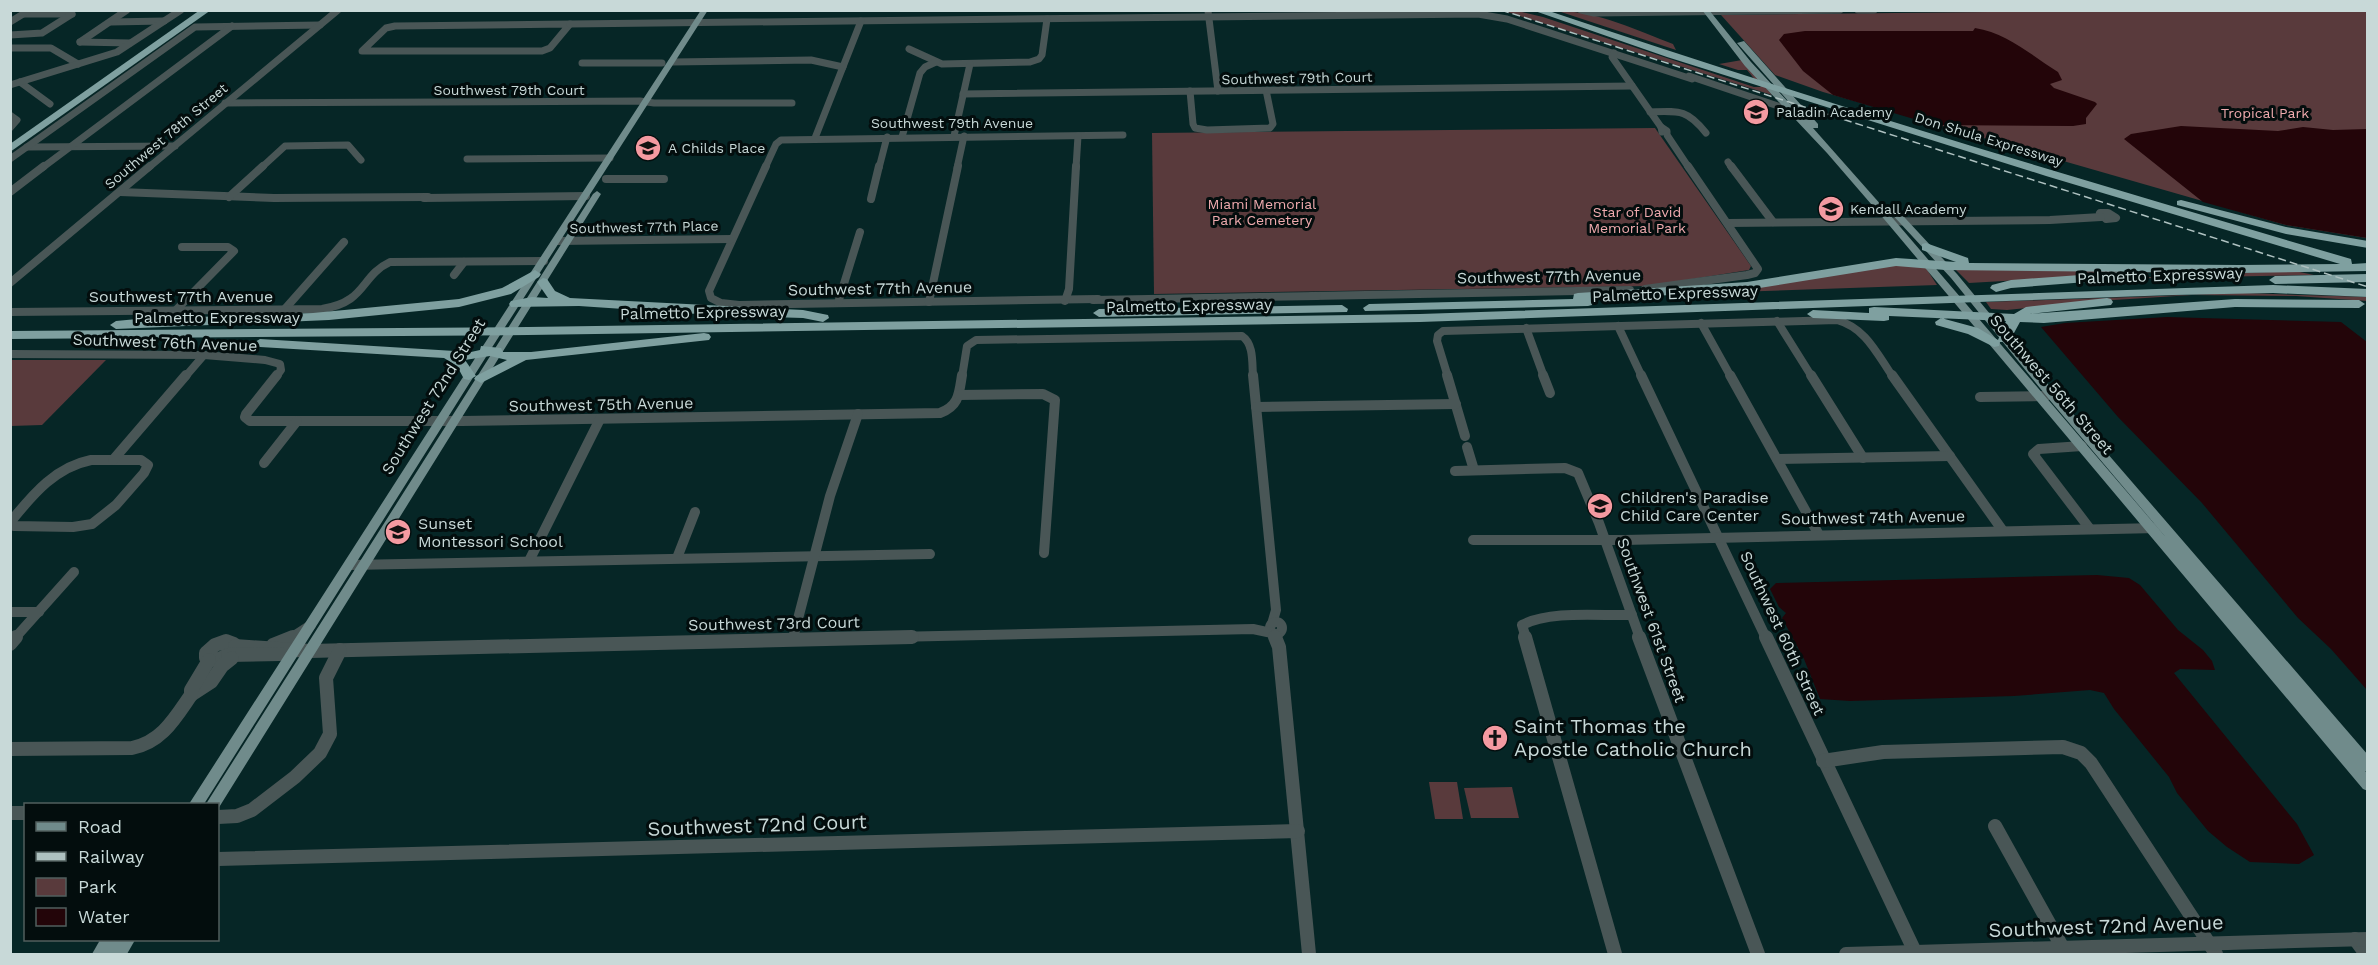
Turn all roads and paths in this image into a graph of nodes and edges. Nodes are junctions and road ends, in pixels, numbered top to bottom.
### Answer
1 (127, 10) edge
2 (181, 10) edge
3 (198, 10) edge
4 (207, 10) edge
5 (338, 10) edge
6 (705, 10) edge
7 (712, 10) edge
8 (1012, 10) edge
9 (1536, 10) edge
10 (1549, 10) edge
11 (1840, 10) edge
12 (1858, 10) edge
13 (1874, 10) edge
14 (1583, 11) edge
15 (1709, 11) edge
16 (26, 12) edge
17 (1208, 14) edge
18 (1047, 19) junction
19 (1010, 20) junction
20 (165, 21) junction
21 (861, 21) junction
22 (10, 22) edge
23 (110, 22) junction
24 (701, 23) junction
25 (570, 24) junction
26 (320, 25) junction
27 (232, 26) junction
28 (10, 35) edge
29 (133, 43) junction
30 (10, 48) edge
31 (909, 49) dead end
32 (1614, 53) junction
33 (672, 62) junction
34 (936, 62) junction
35 (582, 63) dead end
36 (78, 64) junction
37 (970, 64) junction
38 (843, 67) junction
39 (1746, 77) junction
40 (20, 82) junction
41 (10, 85) edge
42 (1632, 86) junction
43 (1266, 90) junction
44 (1190, 91) junction
45 (1218, 91) junction
46 (963, 94) junction
47 (1803, 94) junction
48 (651, 102) junction
49 (225, 103) junction
50 (792, 103) dead end
51 (50, 104) dead end
52 (1788, 108) junction
53 (1800, 108) junction
54 (1650, 112) junction
55 (10, 115) edge
56 (13, 125) edge
57 (1706, 133) dead end
58 (1123, 135) dead end
59 (954, 136) junction
60 (964, 136) junction
61 (1078, 136) junction
62 (887, 137) junction
63 (902, 137) junction
64 (814, 138) junction
65 (10, 142) edge
66 (174, 146) junction
67 (27, 147) junction
68 (70, 147) junction
69 (10, 149) edge
70 (610, 158) junction
71 (10, 159) edge
72 (467, 159) dead end
73 (361, 160) dead end
74 (1728, 162) dead end
75 (2050, 174) junction
76 (664, 178) dead end
77 (606, 179) junction
78 (2102, 183) junction
79 (10, 192) edge
80 (120, 192) junction
81 (591, 196) junction
82 (229, 197) junction
83 (871, 199) dead end
84 (2102, 217) dead end
85 (1890, 220) junction
86 (1901, 221) junction
87 (1773, 222) junction
88 (1728, 223) junction
89 (860, 232) dead end
90 (732, 239) junction
91 (562, 241) junction
92 (344, 242) dead end
93 (2367, 245) edge
94 (182, 247) dead end
95 (1912, 247) junction
96 (1926, 247) junction
97 (2367, 259) edge
98 (544, 261) junction
99 (556, 261) junction
100 (464, 262) junction
101 (1896, 262) junction
102 (1927, 264) junction
103 (1944, 266) junction
104 (1990, 266) junction
105 (2367, 267) edge
106 (2224, 269) junction
107 (454, 275) dead end
108 (539, 278) junction
109 (2367, 278) edge
110 (10, 283) edge
111 (1940, 295) junction
112 (489, 297) junction
113 (1069, 298) junction
114 (2364, 299) edge
115 (1983, 301) junction
116 (524, 302) junction
117 (579, 302) junction
118 (929, 302) junction
119 (838, 303) junction
120 (1479, 305) junction
121 (1769, 306) junction
122 (1958, 309) junction
123 (284, 310) junction
124 (2035, 310) junction
125 (175, 311) junction
126 (10, 312) edge
127 (823, 318) junction
128 (1420, 318) junction
129 (1933, 319) junction
130 (1777, 321) junction
131 (1701, 323) junction
132 (10, 326) edge
133 (531, 326) junction
134 (881, 326) junction
135 (1618, 326) junction
136 (1526, 328) junction
137 (112, 330) junction
138 (10, 335) edge
139 (1999, 341) junction
140 (492, 352) junction
141 (10, 354) edge
142 (204, 355) junction
143 (446, 355) junction
144 (531, 356) junction
145 (475, 378) junction
146 (1551, 393) dead end
147 (959, 395) junction
148 (2046, 396) junction
149 (1980, 397) dead end
150 (1456, 404) junction
151 (1256, 407) junction
152 (858, 414) junction
153 (600, 419) junction
154 (251, 421) joint
155 (448, 421) junction
156 (297, 422) junction
157 (1465, 436) dead end
158 (2088, 446) junction
159 (1467, 447) dead end
160 (1950, 456) junction
161 (1863, 458) junction
162 (1776, 459) junction
163 (113, 460) junction
164 (264, 463) dead end
165 (1474, 470) junction
166 (1455, 471) dead end
167 (407, 496) junction
168 (393, 497) junction
169 (695, 512) dead end
170 (2158, 528) junction
171 (2090, 529) junction
172 (2003, 531) junction
173 (1819, 535) junction
174 (1718, 537) junction
175 (1473, 540) dead end
176 (1605, 540) junction
177 (1044, 553) dead end
178 (930, 554) dead end
179 (815, 555) junction
180 (677, 558) junction
181 (529, 561) junction
182 (357, 565) junction
183 (74, 572) dead end
184 (10, 612) edge
185 (39, 612) junction
186 (1632, 615) junction
187 (311, 625) junction
188 (1275, 629) junction
189 (793, 639) junction
190 (10, 644) edge
191 (261, 647) junction
192 (340, 650) junction
193 (302, 651) junction
194 (233, 652) junction
195 (193, 689) junction
196 (10, 749) edge
197 (1823, 761) junction
198 (2367, 766) edge
199 (2367, 785) edge
200 (202, 803) edge
201 (219, 817) edge
202 (1995, 826) dead end
203 (1298, 831) junction
204 (219, 859) edge
205 (2361, 939) edge
206 (109, 941) edge
207 (127, 941) edge
208 (2213, 949) edge
209 (2064, 951) edge
210 (1915, 953) edge
211 (100, 954) edge
212 (118, 954) edge
213 (1310, 954) edge
214 (1615, 954) edge
215 (1758, 954) edge
216 (1846, 954) edge
217 (2367, 954) edge

1 - 23 street
2 - 20 street
3 - 65 highway
4 - 69 highway
5 - 26 street, Southwest 78th Street
6 - 24 main road, Southwest 72nd Street
7 - 24 main road, Southwest 72nd Street
8 - 19 street
9 - 39 highway, Don Shula Expressway
10 - 39 highway, Don Shula Expressway
11 - 15 street
12 - 13 street
14 - 15 street
15 - 52 main road
15 - 53 main road, Southwest 56th Street
16 - 22 street
16 - 28 street
17 - 18 street
17 - 32 street
17 - 45 street
18 - 19 street
18 - 37 street
19 - 21 street
20 - 23 street
20 - 29 street
21 - 24 street
21 - 38 street
23 - 29 street
24 - 25 street
24 - 33 main road, Southwest 72nd Street
25 - 25 street
26 - 27 street
26 - 49 street, Southwest 78th Street
27 - 67 street
27 - 68 street
29 - 36 street
30 - 36 street
31 - 34 street
32 - 42 street
32 - 52 street
33 - 35 street
33 - 38 street
33 - 48 main road, Southwest 72nd Street
33 - 48 main road, Southwest 72nd Street
34 - 37 street
34 - 63 street
36 - 40 street
37 - 46 street
38 - 64 street
39 - 47 highway, Don Shula Expressway
40 - 41 street
40 - 51 street
42 - 43 street, Southwest 79th Court
42 - 54 street
43 - 44 street
43 - 45 street, Southwest 79th Court
44 - 45 street, Southwest 79th Court
44 - 46 street, Southwest 79th Court
46 - 59 street
47 - 75 highway, Don Shula Expressway
47 - 78 highway, Don Shula Expressway
48 - 49 street, Southwest 79th Court
48 - 50 street, Southwest 79th Court
48 - 70 main road, Southwest 72nd Street
48 - 77 main road, Southwest 72nd Street
49 - 66 street, Southwest 78th Street
52 - 53 street
52 - 85 main road
53 - 86 main road, Southwest 56th Street
54 - 57 street
54 - 88 street
55 - 56 street
58 - 61 street, Southwest 79th Avenue
59 - 60 street, Southwest 79th Avenue
59 - 63 street, Southwest 79th Avenue
60 - 61 street, Southwest 79th Avenue
60 - 118 street
61 - 113 street
62 - 63 street, Southwest 79th Avenue
62 - 64 street, Southwest 79th Avenue
62 - 83 street
64 - 90 street, Southwest 79th Avenue
66 - 68 street
66 - 80 street, Southwest 78th Street
67 - 68 street
67 - 71 street
68 - 79 street
70 - 72 street
70 - 81 main road, Southwest 72nd Street
73 - 82 street
74 - 87 street
75 - 105 highway, Don Shula Expressway
75 - 109 highway
76 - 77 street
77 - 81 main road, Southwest 72nd Street
78 - 93 highway
78 - 97 highway, Don Shula Expressway
80 - 82 street
80 - 110 street, Southwest 78th Street
81 - 82 street
81 - 91 main road, Southwest 72nd Street
84 - 86 street
85 - 86 street
85 - 87 street
85 - 95 main road
86 - 96 main road, Southwest 56th Street
87 - 88 street
88 - 113 street, Southwest 77th Avenue
89 - 119 street
90 - 91 street, Southwest 77th Place
90 - 119 street, Southwest 77th Avenue
91 - 98 main road, Southwest 72nd Street
91 - 99 main road, Southwest 72nd Street
92 - 123 street
94 - 125 street
95 - 101 highway
95 - 102 main road
96 - 103 main road, Southwest 56th Street
96 - 104 highway
98 - 99 main road
98 - 100 street
98 - 108 main road, Southwest 72nd Street
99 - 108 main road, Southwest 72nd Street
100 - 107 street
100 - 123 street, Southwest 77th Avenue
101 - 102 highway
101 - 120 highway
102 - 103 highway
102 - 122 main road
103 - 104 highway
103 - 115 main road, Southwest 56th Street
104 - 106 highway
105 - 106 highway
106 - 115 highway
108 - 112 highway
108 - 116 main road, Southwest 72nd Street
108 - 117 highway
109 - 115 highway, Palmetto Expressway
111 - 115 highway, Palmetto Expressway
111 - 120 highway, Palmetto Expressway
111 - 121 highway, Palmetto Expressway
112 - 116 highway
112 - 137 highway
113 - 118 street, Southwest 77th Avenue
114 - 115 highway, Palmetto Expressway
114 - 122 highway
114 - 124 highway
115 - 122 highway
115 - 124 highway
115 - 129 highway
115 - 139 main road, Southwest 56th Street
116 - 117 highway
116 - 140 main road, Southwest 72nd Street
116 - 140 main road, Southwest 72nd Street
117 - 127 highway
118 - 119 street, Southwest 77th Avenue
120 - 127 highway, Palmetto Expressway
121 - 122 highway
121 - 128 highway, Palmetto Expressway
123 - 125 street, Southwest 77th Avenue
124 - 139 highway
125 - 126 street, Southwest 77th Avenue
127 - 133 highway, Palmetto Expressway
128 - 129 highway
128 - 134 highway, Palmetto Expressway
129 - 139 highway
130 - 131 street
130 - 160 street
130 - 161 street
131 - 135 street
131 - 162 street
132 - 137 highway, Palmetto Expressway
133 - 134 highway, Palmetto Expressway
133 - 137 highway, Palmetto Expressway
134 - 144 highway
135 - 136 street
135 - 174 street, Southwest 60th Street
136 - 146 street
136 - 150 street
137 - 138 highway, Palmetto Expressway
137 - 143 highway
139 - 148 main road, Southwest 56th Street
140 - 143 highway
140 - 144 highway
140 - 145 main road, Southwest 72nd Street
140 - 145 main road, Southwest 72nd Street
141 - 142 street, Southwest 76th Avenue
142 - 154 street, Southwest 76th Avenue
142 - 163 street
143 - 145 highway
144 - 145 highway
145 - 155 main road, Southwest 72nd Street
147 - 151 street
147 - 152 street, Southwest 75th Avenue
147 - 177 street
148 - 149 street
148 - 158 main road, Southwest 56th Street
150 - 151 street
150 - 157 street
151 - 188 street
152 - 153 street, Southwest 75th Avenue
152 - 179 street
153 - 155 street, Southwest 75th Avenue
153 - 181 street
154 - 156 street, Southwest 75th Avenue
155 - 156 street, Southwest 75th Avenue
155 - 167 main road, Southwest 72nd Street
155 - 168 main road, Southwest 72nd Street
156 - 164 street
158 - 170 main road, Southwest 56th Street
158 - 171 street
159 - 165 street
160 - 161 street
160 - 172 street
161 - 162 street
162 - 173 street
163 - 163 street
165 - 166 street
165 - 176 street, Southwest 61st Street
167 - 168 main road
167 - 182 main road, Southwest 72nd Street
168 - 182 main road, Southwest 72nd Street
169 - 180 street
170 - 171 street, Southwest 74th Avenue
170 - 198 main road, Southwest 56th Street
170 - 199 main road, Southwest 56th Street
171 - 172 street, Southwest 74th Avenue
172 - 173 street, Southwest 74th Avenue
173 - 174 street, Southwest 74th Avenue
174 - 176 street, Southwest 74th Avenue
174 - 197 street, Southwest 60th Street
175 - 176 street, Southwest 74th Avenue
176 - 186 street, Southwest 61st Street
178 - 179 street
179 - 180 street
179 - 189 street
180 - 181 street
181 - 182 street
182 - 187 main road, Southwest 72nd Street
182 - 193 main road, Southwest 72nd Street
183 - 185 street
184 - 185 street
185 - 190 street
186 - 214 street
186 - 215 street, Southwest 61st Street
187 - 191 street
187 - 193 main road, Southwest 72nd Street
188 - 189 street, Southwest 73rd Court
188 - 203 street
189 - 192 street, Southwest 73rd Court
191 - 193 street
191 - 194 street
192 - 193 street, Southwest 73rd Court
192 - 201 street
193 - 194 street
193 - 200 main road, Southwest 72nd Street
194 - 195 street
194 - 195 street
195 - 196 street
197 - 208 street
197 - 210 street, Southwest 60th Street
202 - 209 street
203 - 204 street, Southwest 72nd Court
203 - 213 street
205 - 208 street, Southwest 72nd Avenue
205 - 217 street
206 - 211 main road
207 - 212 main road
208 - 209 street, Southwest 72nd Avenue
209 - 210 street, Southwest 72nd Avenue
210 - 216 street, Southwest 72nd Avenue

